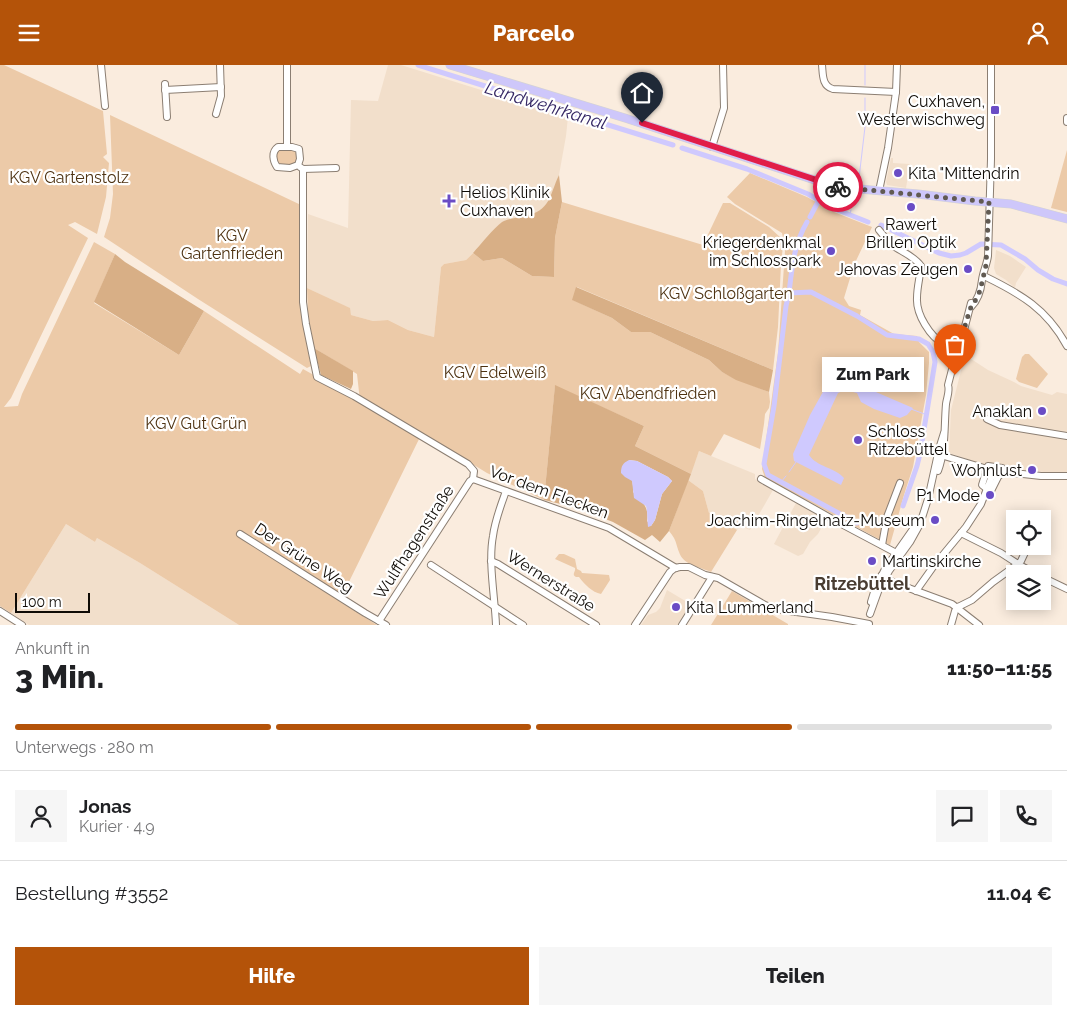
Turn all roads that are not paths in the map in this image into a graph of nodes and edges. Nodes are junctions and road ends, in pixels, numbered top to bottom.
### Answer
1 (101, 65) edge
2 (220, 65) edge
3 (287, 65) edge
4 (450, 65) edge
5 (723, 65) edge
6 (822, 65) edge
7 (897, 65) edge
8 (991, 65) edge
9 (221, 87) junction
10 (896, 92) junction
11 (105, 106) dead end
12 (216, 114) dead end
13 (166, 117) dead end
14 (287, 147) junction
15 (712, 147) junction
16 (301, 167) junction
17 (336, 168) dead end
18 (879, 191) junction
19 (989, 202) junction
20 (1067, 219) edge
21 (879, 230) dead end
22 (983, 278) junction
23 (1067, 345) edge
24 (959, 349) junction
25 (987, 419) dead end
26 (1067, 436) edge
27 (944, 456) dead end
28 (994, 471) junction
29 (1067, 476) edge
30 (474, 479) junction
31 (761, 479) dead end
32 (900, 483) dead end
33 (987, 489) junction
34 (506, 491) junction
35 (961, 533) junction
36 (240, 534) dead end
37 (882, 545) junction
38 (898, 554) junction
39 (1023, 555) edge
40 (425, 561) junction
41 (491, 561) junction
42 (1019, 563) junction
43 (1022, 565) edge
44 (676, 568) junction
45 (712, 577) junction
46 (883, 577) junction
47 (1051, 581) edge
48 (1067, 589) edge
49 (916, 591) junction
50 (958, 607) junction
51 (495, 608) junction
52 (0, 611) edge
53 (379, 621) junction
54 (19, 624) edge
55 (386, 625) edge
56 (496, 625) edge
57 (523, 625) edge
58 (596, 625) edge
59 (635, 625) edge
60 (682, 625) edge
61 (869, 625) edge
62 (951, 625) edge
63 (979, 625) edge

1 - 11 street
2 - 9 street
3 - 14 street
4 - 15 main road
5 - 15 street
6 - 10 street
7 - 10 street
8 - 19 street
9 - 12 street
9 - 13 street
10 - 18 street
14 - 16 street
14 - 16 street
15 - 18 main road
16 - 17 street
16 - 30 street, Vor dem Flecken
18 - 19 main road
19 - 20 main road
19 - 22 street
21 - 24 street
22 - 23 street
22 - 24 street
24 - 38 street
25 - 26 street
27 - 28 street
28 - 29 street
28 - 33 street
28 - 33 street
30 - 34 street, Vor dem Flecken
30 - 40 street, Wulffhagenstraße
31 - 37 street
32 - 37 street
33 - 35 street
34 - 41 street
34 - 44 street, Vor dem Flecken
35 - 42 street
35 - 49 street
36 - 53 street, Der Grüne Weg
37 - 38 street
38 - 46 street
39 - 42 street
40 - 51 street
40 - 53 street, Wulffhagenstraße
41 - 51 street
41 - 58 street, Wernerstraße
42 - 43 street
42 - 50 street
44 - 45 street
44 - 59 street
45 - 60 street
45 - 61 street
46 - 49 street
46 - 61 street
47 - 48 street
49 - 50 street
50 - 62 street
50 - 63 street
51 - 56 street
51 - 57 street
52 - 54 street
53 - 55 street, Der Grüne Weg

